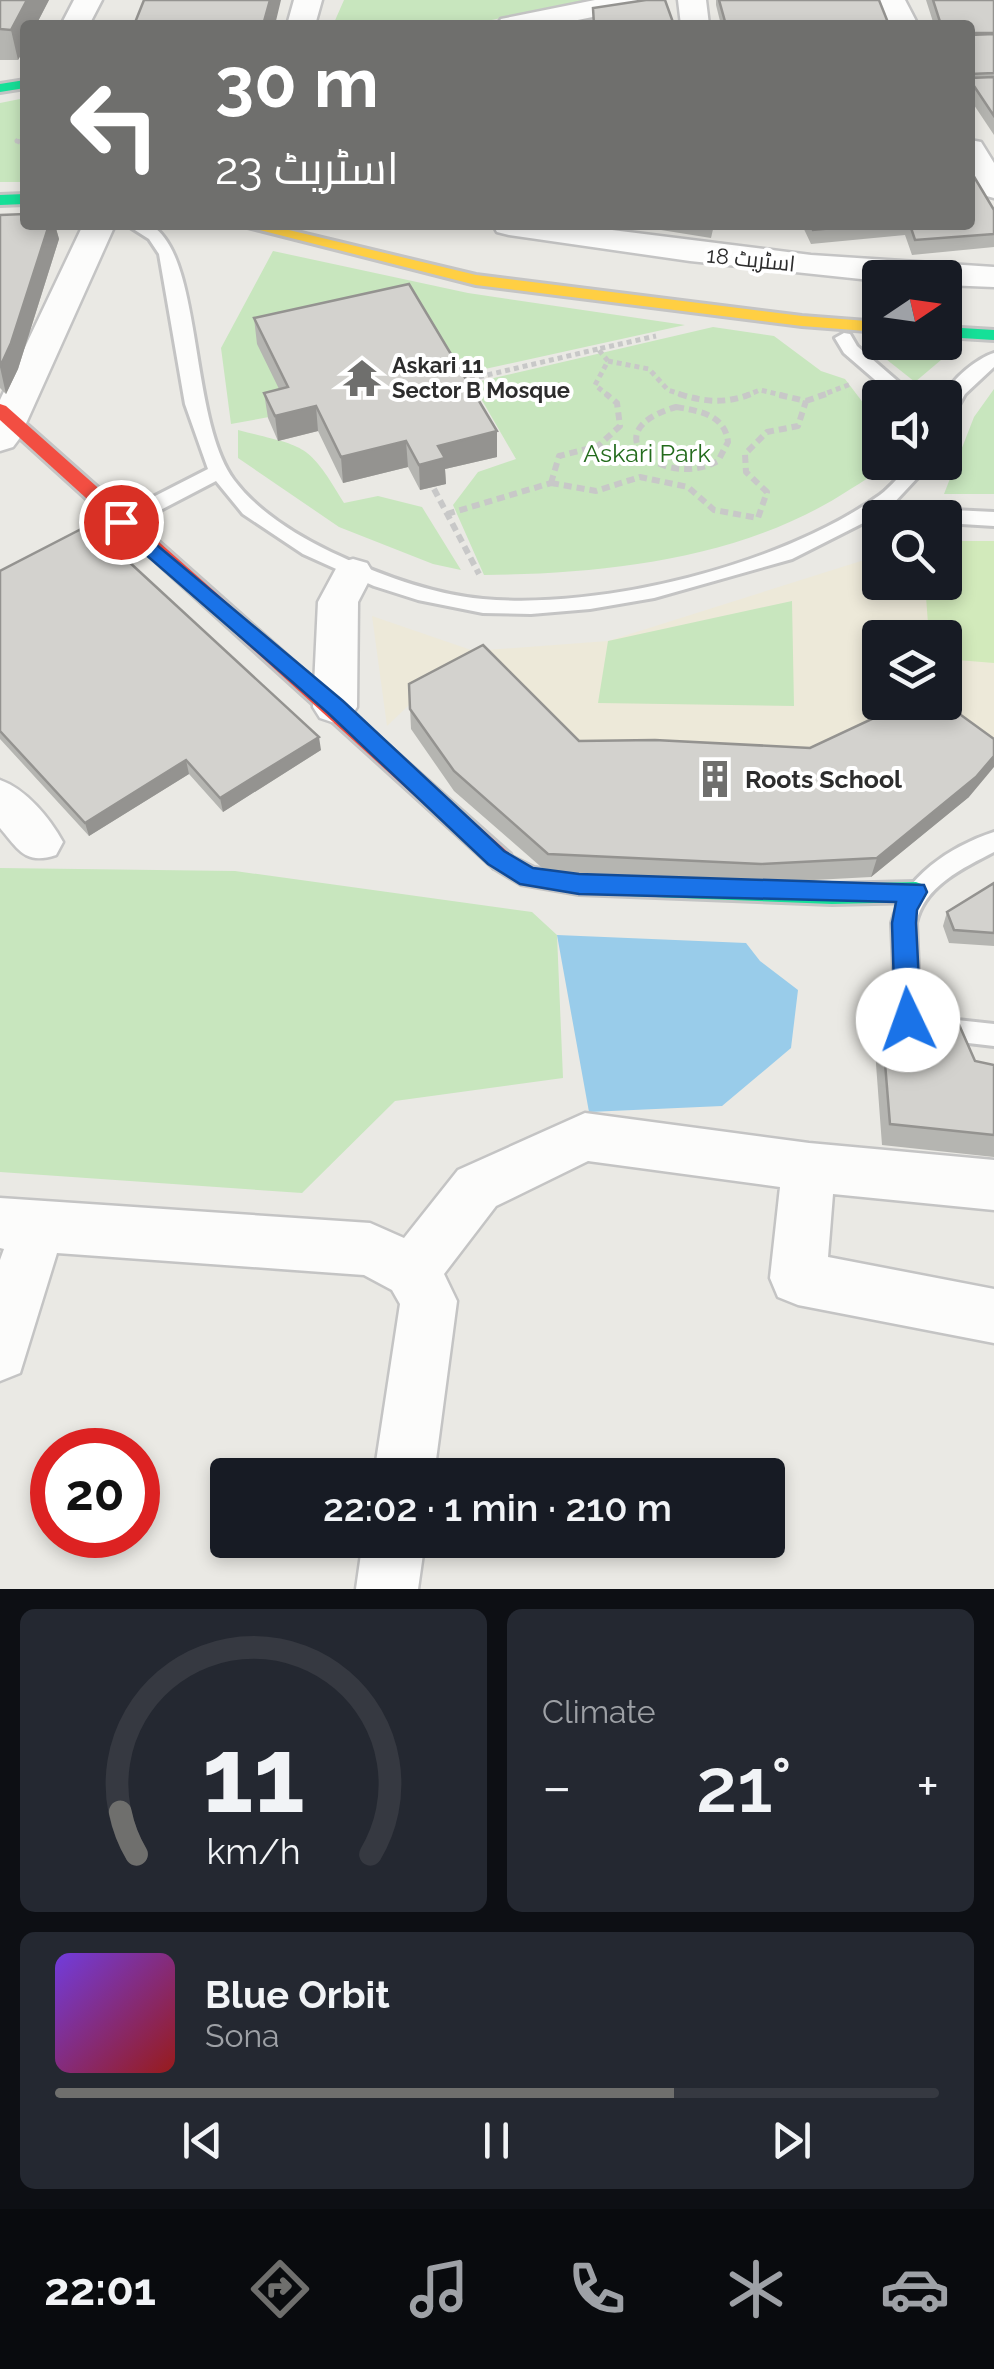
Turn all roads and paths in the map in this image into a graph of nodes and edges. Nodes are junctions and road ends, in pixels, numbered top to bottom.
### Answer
1 (636, 0) edge
2 (536, 20) edge
3 (975, 157) edge
4 (994, 188) edge
5 (97, 230) edge
6 (145, 230) edge
7 (269, 230) edge
8 (536, 230) edge
9 (771, 230) edge
10 (994, 277) edge
11 (790, 279) junction
12 (862, 326) edge
13 (962, 333) edge
14 (656, 336) dead end
15 (994, 336) edge
16 (844, 338) dead end
17 (598, 349) junction
18 (994, 358) edge
19 (608, 361) junction
20 (880, 373) junction
21 (470, 379) edge
22 (888, 380) edge
23 (962, 386) edge
24 (806, 402) junction
25 (3, 422) edge
26 (620, 426) junction
27 (634, 428) junction
28 (728, 451) junction
29 (744, 454) junction
30 (672, 470) junction
31 (218, 472) junction
32 (665, 480) junction
33 (909, 480) edge
34 (551, 483) junction
35 (434, 489) edge
36 (884, 500) edge
37 (447, 514) junction
38 (862, 516) edge
39 (962, 516) edge
40 (994, 518) edge
41 (121, 522) junction
42 (353, 573) junction
43 (479, 574) dead end
44 (335, 707) junction
45 (0, 798) edge
46 (994, 841) edge
47 (40, 842) dead end
48 (916, 892) junction
49 (994, 1035) edge
50 (809, 1168) junction
51 (994, 1185) edge
52 (19, 1224) edge
53 (412, 1271) junction
54 (994, 1316) edge
55 (0, 1353) edge
56 (406, 1458) edge
57 (391, 1558) edge
58 (387, 1589) edge

1 - 2 street
3 - 4 street
5 - 25 street
6 - 31 lane
7 - 12 street
8 - 11 street, اسٹریٹ 18
9 - 11 street
10 - 11 street, اسٹریٹ 18
13 - 15 street
14 - 17 path
16 - 20 lane
17 - 19 path
17 - 21 path
18 - 23 lane
19 - 24 path
19 - 26 path
20 - 22 lane
20 - 24 path
24 - 29 path
25 - 41 street
26 - 27 path
26 - 34 path
27 - 28 path
27 - 30 path
28 - 29 path
28 - 30 path
29 - 32 path
30 - 32 path
31 - 41 lane
31 - 42 lane
32 - 34 path
33 - 36 lane
34 - 37 path
35 - 37 path
37 - 43 path
38 - 42 lane
39 - 40 lane
41 - 44 street
42 - 44 street
44 - 48 street
45 - 47 street
46 - 48 lane
48 - 49 lane
50 - 51 street
50 - 53 street
50 - 54 street
52 - 53 street
52 - 55 street
53 - 56 street
57 - 58 street

